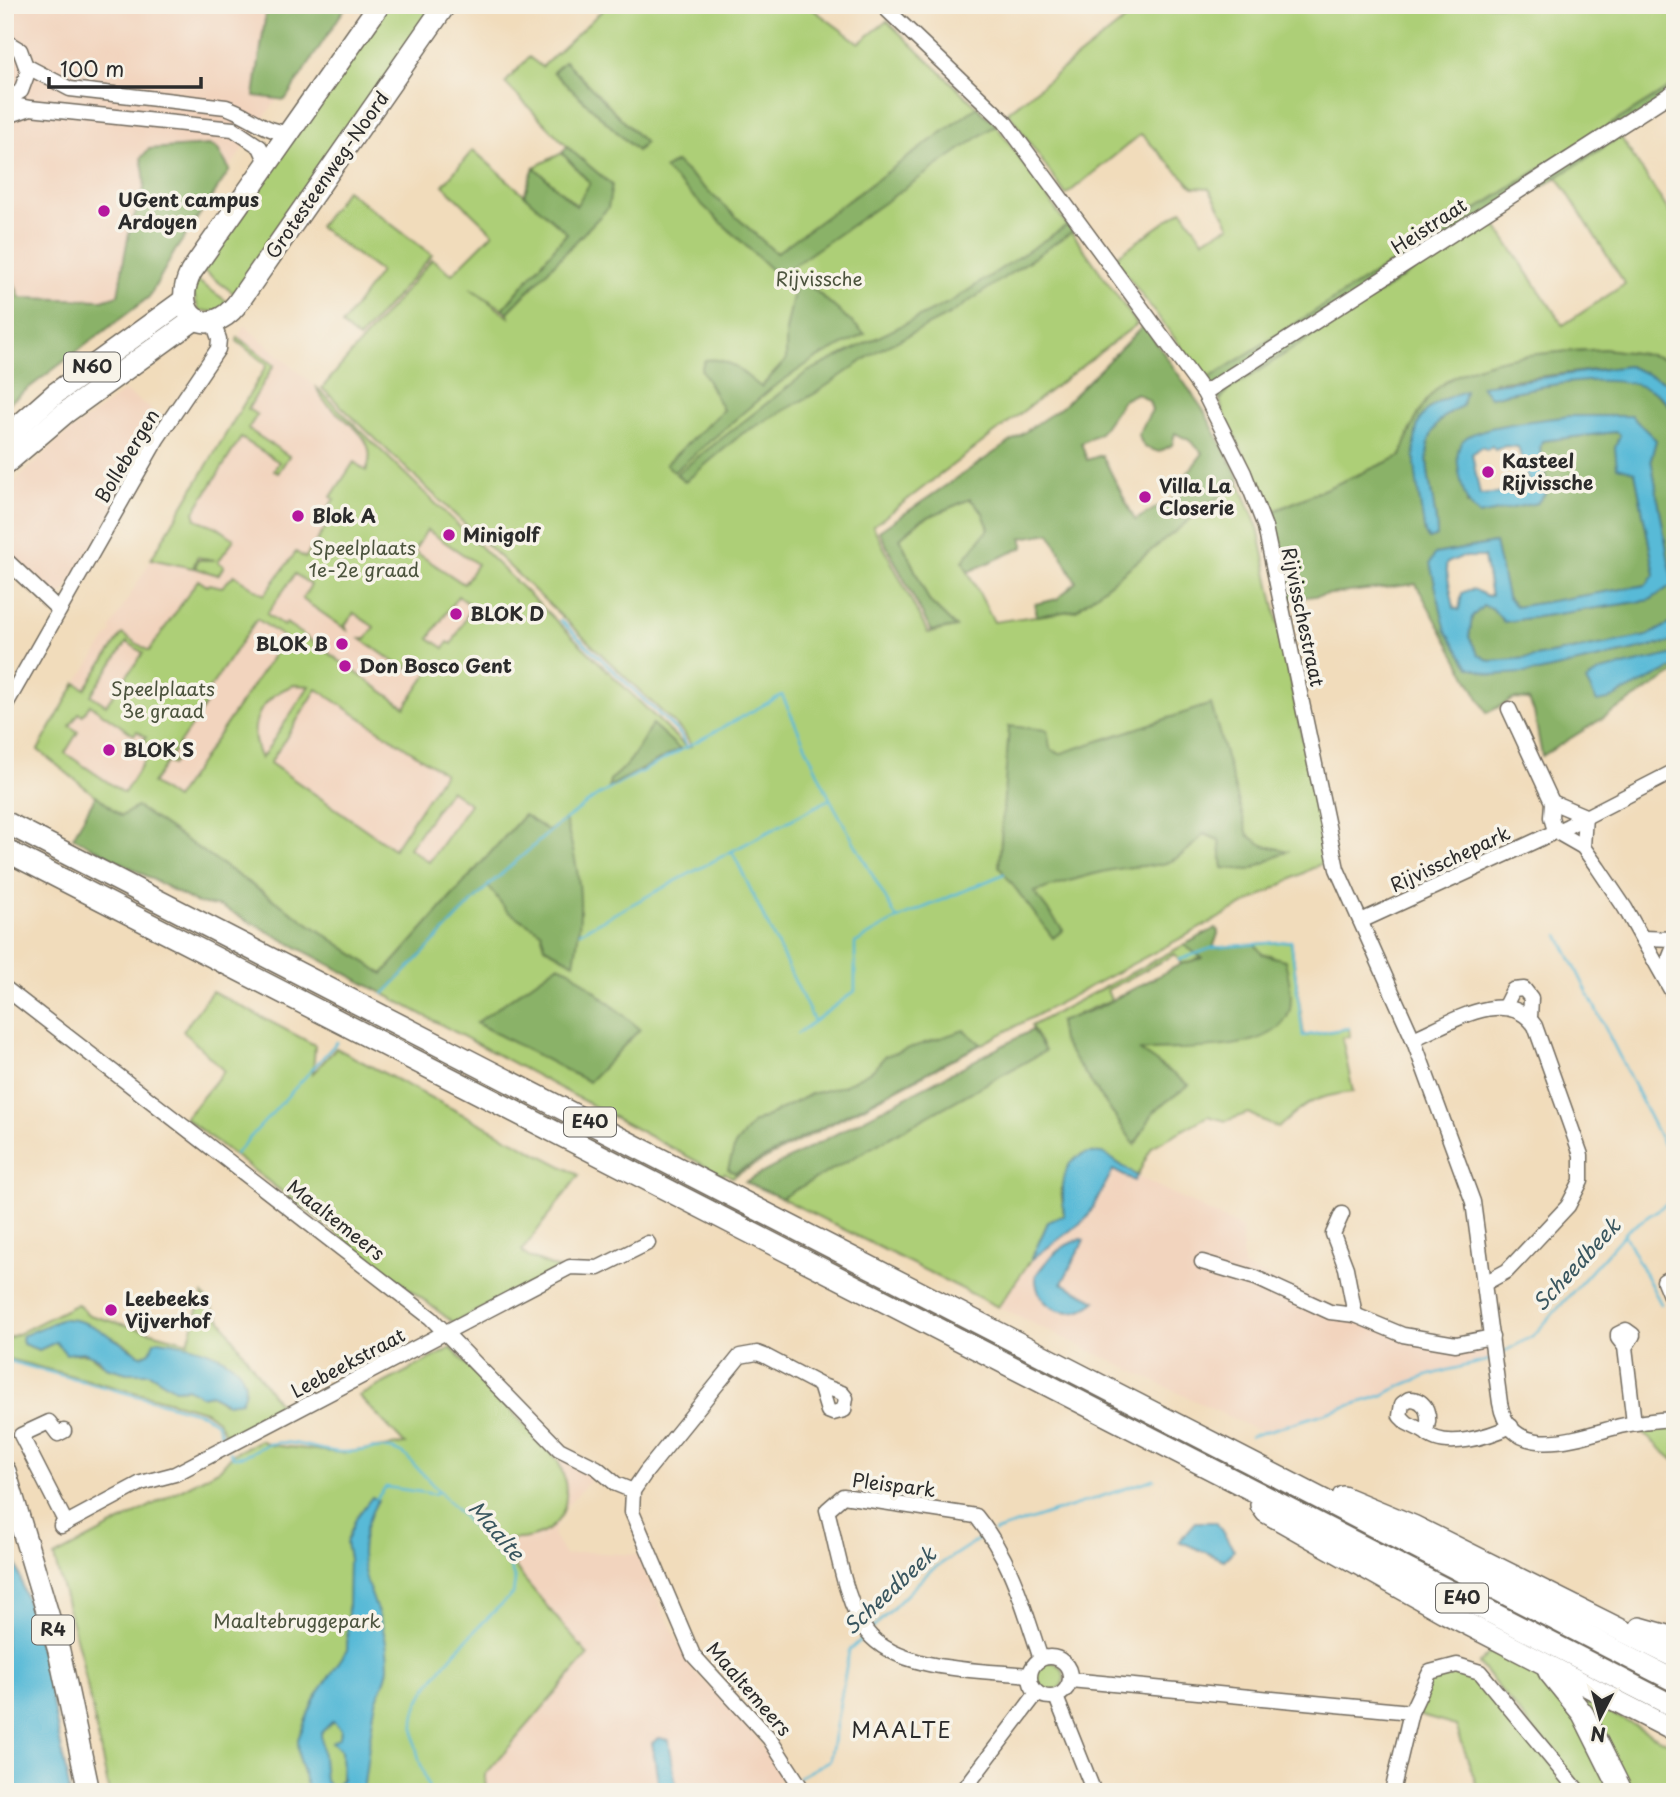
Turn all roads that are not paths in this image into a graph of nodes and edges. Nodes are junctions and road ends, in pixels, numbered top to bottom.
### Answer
1 (379, 5) edge
2 (445, 5) edge
3 (882, 5) edge
4 (5, 41) edge
5 (28, 67) junction
6 (80, 91) junction
7 (1675, 91) edge
8 (151, 99) junction
9 (5, 102) edge
10 (102, 105) junction
11 (124, 107) junction
12 (30, 108) junction
13 (82, 112) junction
14 (5, 117) edge
15 (146, 119) junction
16 (291, 132) junction
17 (268, 165) junction
18 (183, 301) junction
19 (204, 321) junction
20 (1204, 393) junction
21 (5, 438) edge
22 (5, 464) edge
23 (5, 559) edge
24 (59, 610) junction
25 (5, 706) edge
26 (1509, 709) dead end
27 (1675, 771) edge
28 (1552, 802) junction
29 (1586, 816) junction
30 (5, 822) edge
31 (1555, 831) junction
32 (1583, 847) junction
33 (5, 850) edge
34 (1361, 921) junction
35 (1642, 938) junction
36 (1675, 942) edge
37 (1663, 974) junction
38 (5, 988) edge
39 (1675, 997) edge
40 (1505, 1006) junction
41 (1530, 1018) junction
42 (1413, 1040) junction
43 (1342, 1214) dead end
44 (648, 1243) dead end
45 (1202, 1262) dead end
46 (1675, 1275) edge
47 (1485, 1283) junction
48 (1675, 1296) edge
49 (1355, 1315) junction
50 (447, 1332) junction
51 (1492, 1337) junction
52 (1625, 1347) dead end
53 (820, 1385) dead end
54 (1675, 1419) edge
55 (1634, 1423) junction
56 (1511, 1426) junction
57 (64, 1431) dead end
58 (1425, 1432) dead end
59 (5, 1472) edge
60 (1300, 1486) junction
61 (1250, 1488) junction
62 (633, 1491) junction
63 (1581, 1609) junction
64 (1675, 1638) edge
65 (1675, 1657) edge
66 (1041, 1659) junction
67 (1537, 1661) junction
68 (1030, 1675) junction
69 (1070, 1680) junction
70 (1675, 1681) edge
71 (1037, 1693) junction
72 (1056, 1697) junction
73 (1675, 1707) edge
74 (1411, 1712) junction
75 (1675, 1731) edge
76 (798, 1783) edge
77 (89, 1792) edge
78 (962, 1792) edge
79 (1094, 1792) edge
80 (1392, 1792) edge
81 (1579, 1792) edge
82 (1622, 1792) edge

1 - 16 highway
2 - 19 highway, Grotesteenweg-Noord / N60
3 - 20 street, Rijvisschestraat
4 - 5 street
5 - 6 street
5 - 9 street
6 - 8 street
6 - 10 street
7 - 20 street, Heistraat
8 - 11 street
8 - 16 street
9 - 12 street
10 - 11 street
10 - 13 street
11 - 15 street
12 - 13 street
12 - 14 street
13 - 15 street
15 - 17 street
16 - 17 highway
17 - 18 highway
18 - 19 highway
18 - 21 highway, N60
19 - 22 highway, Grotesteenweg-Noord / N60
19 - 24 street, Bollebergen
20 - 34 street, Rijvisschestraat
23 - 24 street
24 - 25 street, Bollebergen
26 - 28 street
27 - 29 street, Rijvisschepark
28 - 29 street
28 - 31 street
29 - 31 street, Rijvisschepark
29 - 32 street
30 - 60 highway, E40
31 - 32 street
31 - 34 street, Rijvisschepark
32 - 35 street
33 - 61 highway, E40
34 - 42 street, Rijvisschestraat
35 - 36 street
35 - 37 street
36 - 37 street
37 - 39 street
38 - 50 street, Maaltemeers
40 - 41 street
40 - 41 street
40 - 42 street
41 - 47 street
42 - 47 street, Rijvisschestraat
43 - 49 street
44 - 50 street, Leebeekstraat
45 - 49 street
46 - 48 street
47 - 51 street, Rijvisschestraat
49 - 51 street
50 - 57 street, Leebeekstraat
50 - 62 street, Maaltemeers
51 - 56 street, Rijvisschestraat
52 - 55 street
53 - 62 street
54 - 55 street
55 - 56 street
56 - 58 street
59 - 77 highway, R4
60 - 63 highway
60 - 70 highway, E40
61 - 67 highway
61 - 73 highway, E40
62 - 76 street, Maaltemeers
63 - 64 highway
63 - 65 highway
66 - 68 street
66 - 68 street, Pleispark
66 - 69 street
67 - 75 highway
67 - 82 highway
68 - 71 street
69 - 72 street
69 - 74 street
71 - 72 street
71 - 78 street
72 - 79 street
74 - 80 street
74 - 81 street

